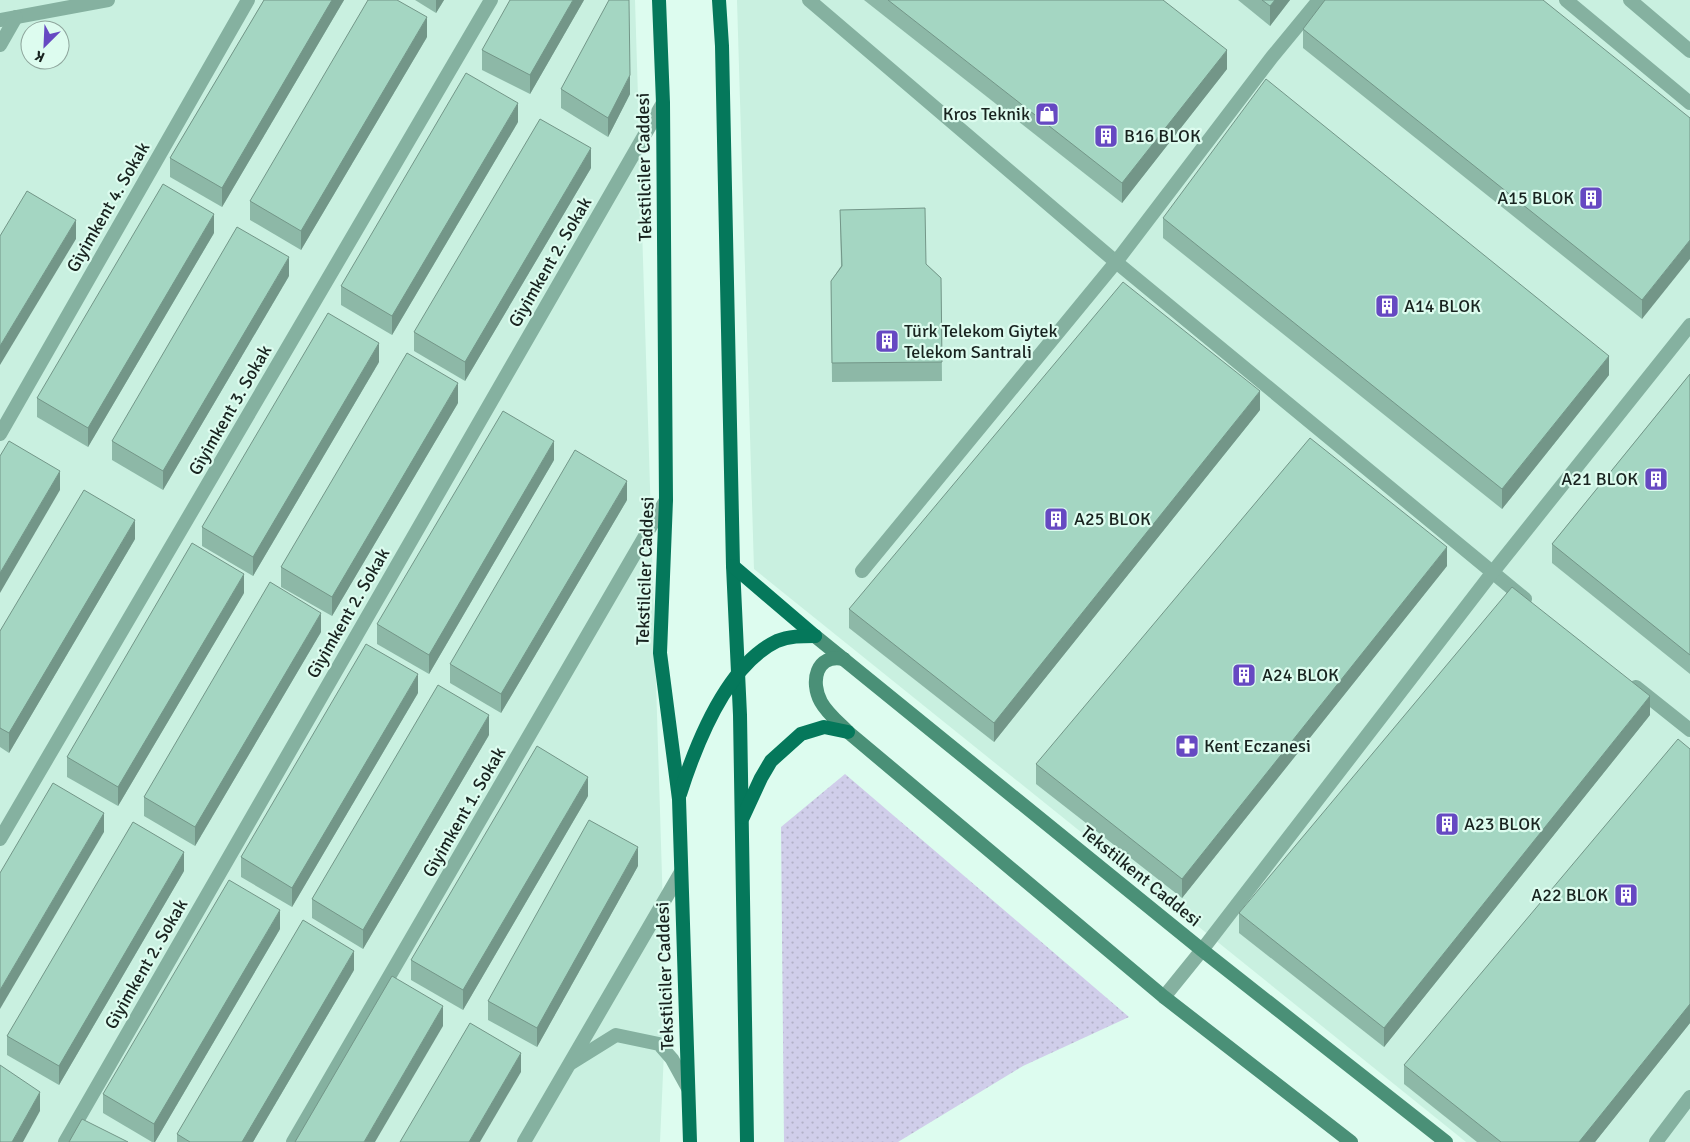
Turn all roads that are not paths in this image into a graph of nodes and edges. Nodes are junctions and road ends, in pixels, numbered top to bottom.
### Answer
1 (108, 0) edge
2 (248, 0) edge
3 (491, 0) edge
4 (658, 0) edge
5 (719, 0) edge
6 (809, 0) edge
7 (1319, 0) edge
8 (1566, 0) edge
9 (1630, 0) edge
10 (16, 17) junction
11 (0, 20) edge
12 (0, 45) edge
13 (1690, 51) edge
14 (663, 103) junction
15 (1690, 103) edge
16 (1116, 262) junction
17 (1690, 325) edge
18 (0, 434) edge
19 (666, 500) junction
20 (733, 566) junction
21 (862, 571) dead end
22 (1492, 572) junction
23 (1538, 609) edge
24 (815, 636) junction
25 (844, 659) junction
26 (738, 674) junction
27 (1629, 682) edge
28 (1690, 730) edge
29 (848, 732) junction
30 (678, 799) junction
31 (741, 820) junction
32 (0, 839) edge
33 (681, 872) junction
34 (1202, 950) junction
35 (1164, 997) junction
36 (569, 1065) junction
37 (688, 1088) junction
38 (1690, 1097) edge
39 (65, 1142) edge
40 (294, 1142) edge
41 (524, 1142) edge
42 (690, 1142) edge
43 (747, 1142) edge
44 (1351, 1142) edge
45 (1446, 1142) edge
46 (1656, 1142) edge

1 - 10 street
2 - 18 street, Giyimkent 4. Sokak
3 - 32 street, Giyimkent 3. Sokak
4 - 14 main road, Tekstilciler Caddesi
5 - 20 main road
6 - 16 street
7 - 16 street
8 - 15 street
9 - 13 street
10 - 11 street
10 - 12 street
14 - 19 main road, Tekstilciler Caddesi
14 - 39 street, Giyimkent 2. Sokak
16 - 21 street
16 - 22 street
17 - 22 street
19 - 30 main road, Tekstilciler Caddesi
19 - 40 street, Giyimkent 1. Sokak
20 - 24 main road
20 - 26 main road
22 - 23 street
22 - 34 street
24 - 25 main road, Tekstilkent Caddesi
24 - 26 main road
25 - 29 main road
25 - 34 main road, Tekstilkent Caddesi
26 - 30 main road
26 - 31 main road
27 - 28 street
29 - 31 main road
29 - 35 main road
30 - 33 main road, Tekstilciler Caddesi
31 - 43 main road
33 - 36 street
33 - 37 main road, Tekstilciler Caddesi
34 - 35 street
34 - 45 main road, Tekstilkent Caddesi
35 - 44 main road
36 - 37 street
36 - 41 street
37 - 42 main road, Tekstilciler Caddesi
38 - 46 street

